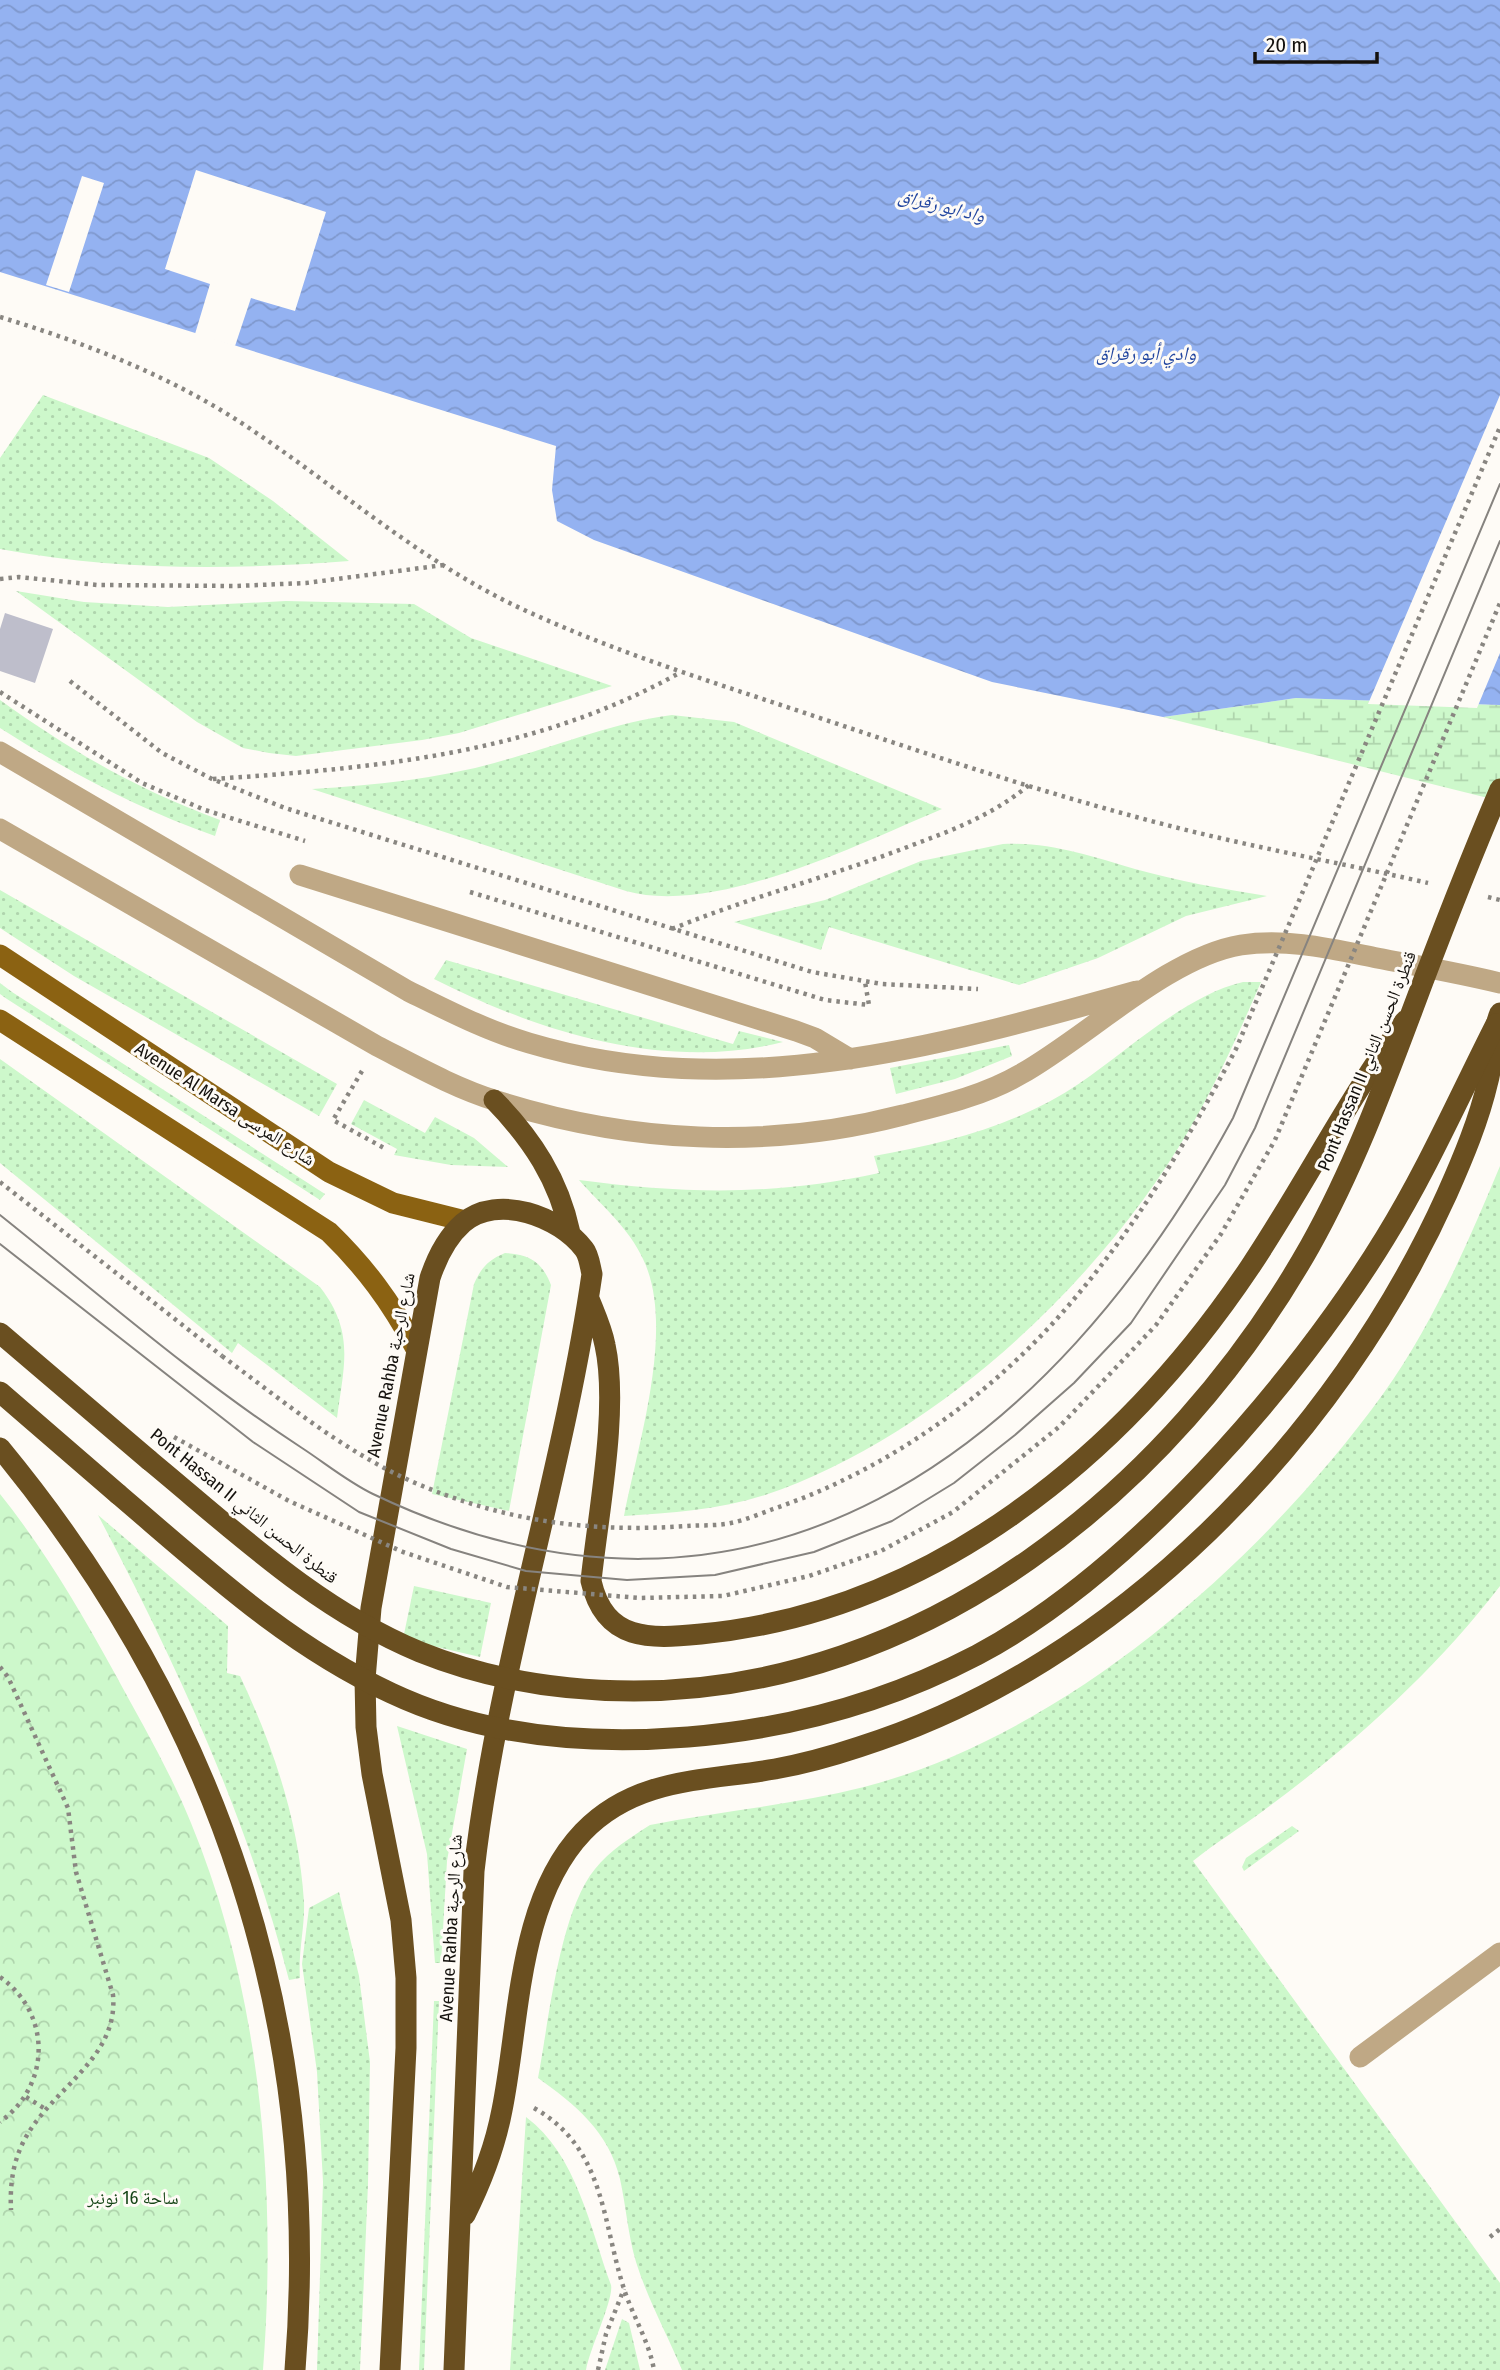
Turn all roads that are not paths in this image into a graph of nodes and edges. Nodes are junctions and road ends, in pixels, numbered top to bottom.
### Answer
1 (0, 751) edge
2 (1500, 789) edge
3 (0, 829) edge
4 (300, 875) dead end
5 (0, 955) edge
6 (1500, 983) edge
7 (1152, 986) junction
8 (1412, 1012) junction
9 (1498, 1019) edge
10 (0, 1020) edge
11 (850, 1059) junction
12 (494, 1100) junction
13 (465, 1221) junction
14 (570, 1233) junction
15 (589, 1297) junction
16 (0, 1333) edge
17 (415, 1347) junction
18 (0, 1392) edge
19 (0, 1448) edge
20 (1500, 1953) edge
21 (1360, 2057) dead end
22 (462, 2222) junction
23 (295, 2370) edge
24 (390, 2370) edge
25 (454, 2370) edge

1 - 11 street
2 - 8 highway, Pont Hassan II قنطرة الحسن الثاني, bridge
3 - 12 street
4 - 11 street
5 - 13 main road, Avenue Al Marsa شارع المرسى
6 - 7 street
7 - 11 street
7 - 12 street
8 - 15 highway, bridge
8 - 16 highway, Pont Hassan II قنطرة الحسن الثاني, bridge
9 - 18 highway, bridge
9 - 22 highway
10 - 17 main road
12 - 14 highway
13 - 14 highway
13 - 17 highway, Avenue Rahba شارع الرحبة
14 - 15 highway, Avenue Rahba شارع الرحبة
15 - 22 highway, Avenue Rahba شارع الرحبة
17 - 24 highway, Avenue Rahba شارع الرحبة
19 - 23 highway
20 - 21 street
22 - 25 highway, Avenue Rahba شارع الرحبة

